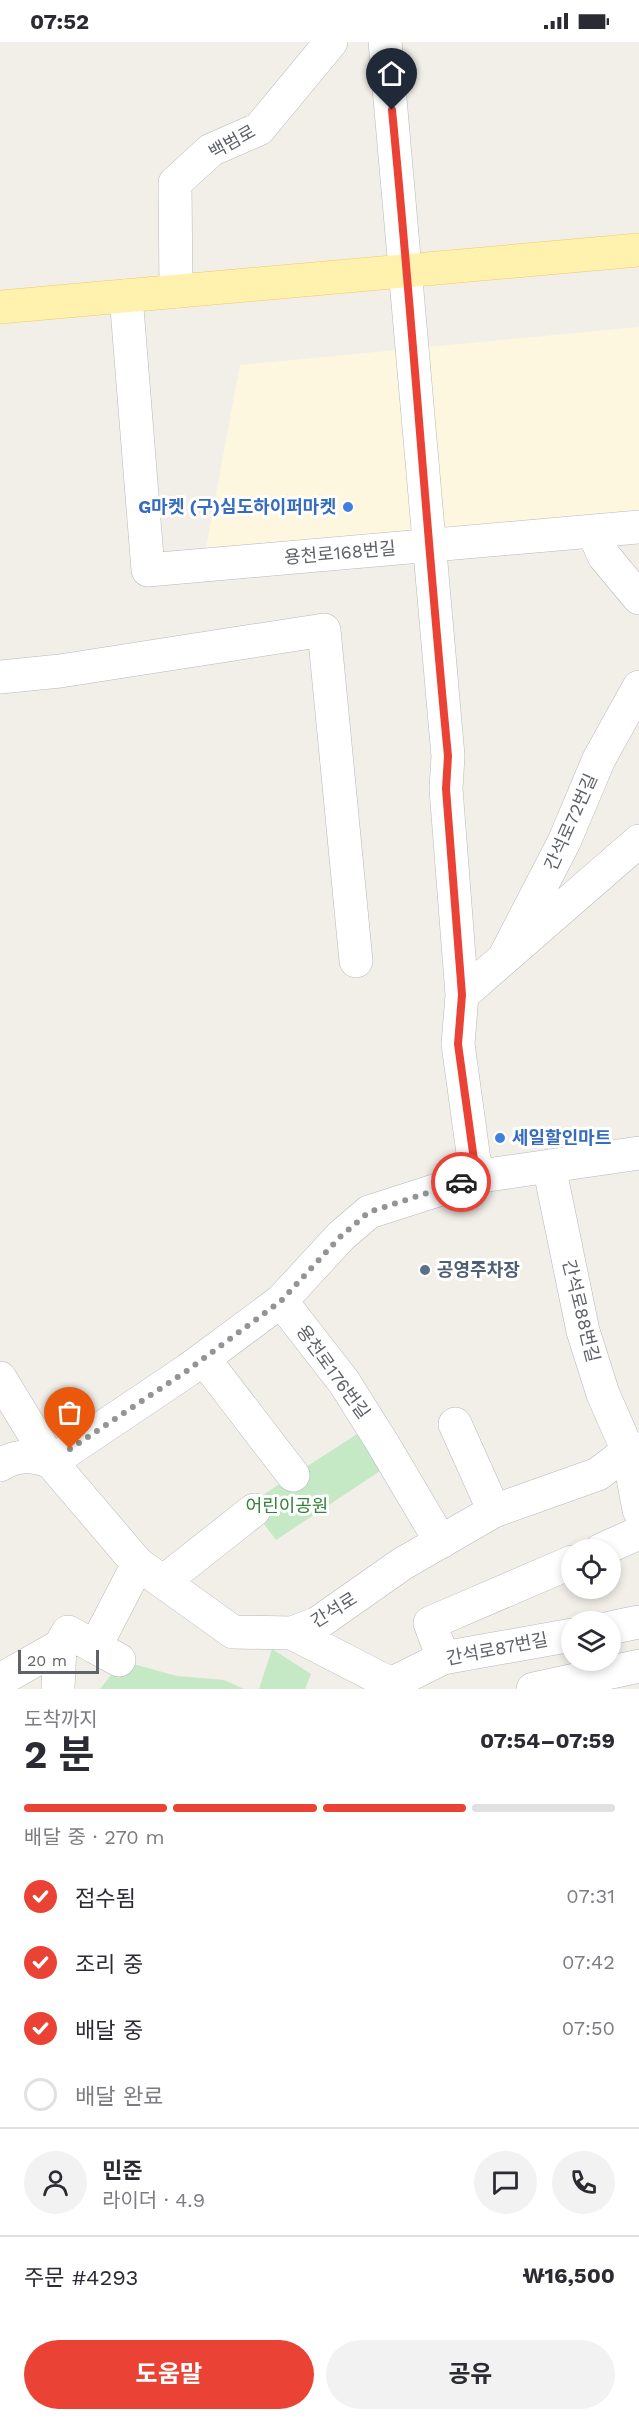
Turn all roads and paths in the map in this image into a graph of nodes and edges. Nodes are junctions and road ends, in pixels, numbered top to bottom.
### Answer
1 (331, 42) edge
2 (385, 42) edge
3 (639, 250) edge
4 (407, 270) junction
5 (176, 291) junction
6 (126, 296) junction
7 (0, 307) edge
8 (639, 527) edge
9 (593, 531) junction
10 (428, 545) junction
11 (639, 598) edge
12 (0, 676) edge
13 (639, 687) edge
14 (639, 841) edge
15 (504, 958) junction
16 (356, 961) dead end
17 (462, 995) junction
18 (639, 1154) edge
19 (549, 1166) junction
20 (481, 1176) junction
21 (281, 1301) junction
22 (204, 1359) junction
23 (0, 1378) edge
24 (455, 1424) dead end
25 (634, 1450) edge
26 (51, 1462) junction
27 (0, 1465) edge
28 (293, 1475) dead end
29 (254, 1510) dead end
30 (639, 1510) edge
31 (494, 1511) junction
32 (639, 1533) edge
33 (621, 1541) edge
34 (441, 1542) junction
35 (561, 1567) edge
36 (150, 1573) junction
37 (639, 1622) edge
38 (621, 1626) edge
39 (292, 1633) junction
40 (561, 1637) edge
41 (60, 1646) junction
42 (442, 1659) junction
43 (639, 1666) edge
44 (0, 1682) edge
45 (58, 1686) dead end
46 (396, 1686) edge
47 (3, 1689) edge
48 (533, 1689) edge

1 - 5 street, 백범로
2 - 4 street
3 - 4 main road
4 - 5 main road
4 - 10 street
5 - 6 main road
6 - 7 main road
6 - 10 street, 용천로168번길
8 - 9 street, 용천로168번길
9 - 10 street, 용천로168번길
9 - 11 street
10 - 17 street
12 - 16 street
13 - 15 street, 간석로72번길
14 - 15 street, 간석로72번길
15 - 17 street, 간석로72번길
17 - 20 street
18 - 19 street
19 - 20 street
19 - 25 street, 간석로88번길
20 - 21 street
21 - 22 street
21 - 34 street, 용천로176번길
22 - 26 street
22 - 28 street
23 - 26 street, 간석로
24 - 31 street
25 - 30 street
25 - 31 street, 간석로
26 - 27 street
26 - 36 street, 간석로
29 - 36 street
31 - 34 street, 간석로
32 - 33 street
34 - 39 street, 간석로
35 - 42 street
36 - 39 street, 간석로
36 - 41 street
37 - 38 street
39 - 46 street
40 - 42 street, 간석로87번길
41 - 44 street
41 - 45 street
42 - 46 street, 간석로87번길
43 - 48 street
44 - 47 street

